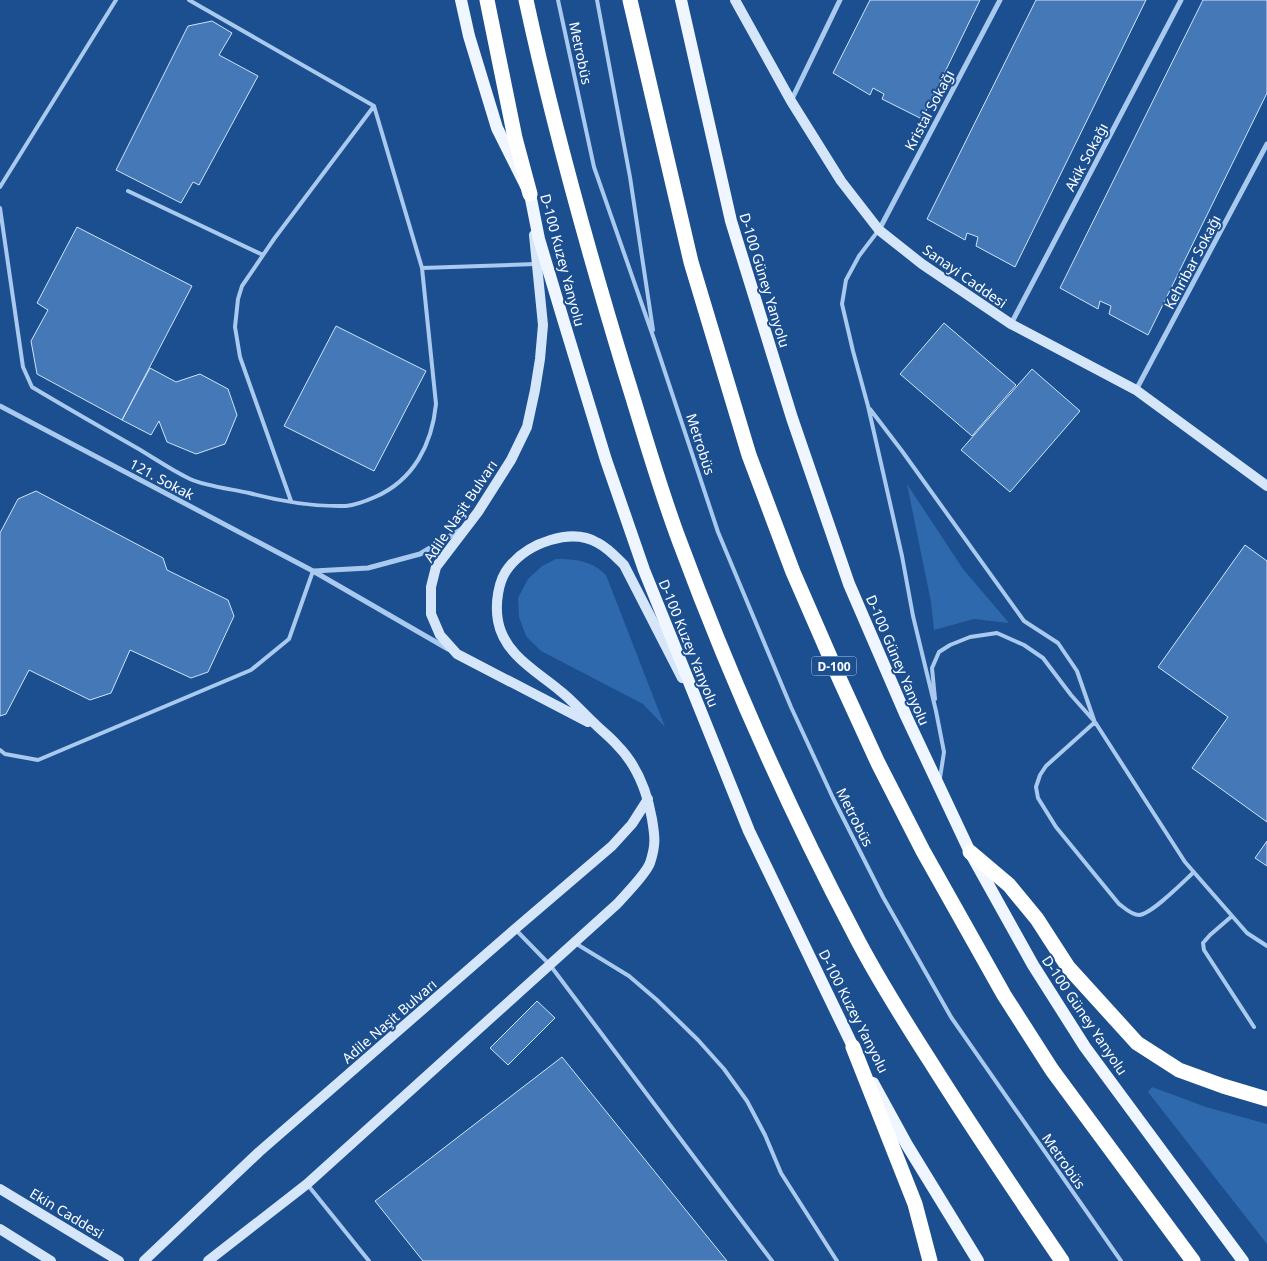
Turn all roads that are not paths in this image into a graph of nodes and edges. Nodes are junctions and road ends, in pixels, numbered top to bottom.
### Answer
1 (116, 0) edge
2 (189, 0) edge
3 (461, 0) edge
4 (487, 0) edge
5 (526, 0) edge
6 (558, 0) edge
7 (597, 0) edge
8 (630, 0) edge
9 (681, 0) edge
10 (735, 0) edge
11 (840, 0) edge
12 (1000, 0) edge
13 (1181, 0) edge
14 (791, 102) junction
15 (374, 106) junction
16 (1267, 144) edge
17 (0, 187) edge
18 (128, 191) dead end
19 (530, 194) junction
20 (0, 208) edge
21 (879, 230) junction
22 (263, 255) junction
23 (536, 264) junction
24 (422, 268) junction
25 (1011, 324) junction
26 (654, 339) junction
27 (1136, 390) junction
28 (0, 406) edge
29 (868, 406) junction
30 (1267, 486) edge
31 (291, 501) junction
32 (466, 526) junction
33 (314, 571) junction
34 (457, 654) junction
35 (936, 711) junction
36 (701, 712) junction
37 (1095, 722) junction
38 (597, 727) junction
39 (0, 750) edge
40 (938, 787) junction
41 (648, 799) junction
42 (970, 852) junction
43 (1194, 872) junction
44 (1232, 916) junction
45 (515, 929) junction
46 (575, 943) junction
47 (1267, 946) edge
48 (550, 965) junction
49 (1254, 1027) dead end
50 (853, 1047) junction
51 (1267, 1099) edge
52 (307, 1184) junction
53 (0, 1189) edge
54 (0, 1230) edge
55 (51, 1261) edge
56 (119, 1261) edge
57 (144, 1261) edge
58 (208, 1261) edge
59 (369, 1261) edge
60 (772, 1261) edge
61 (837, 1261) edge
62 (930, 1261) edge
63 (978, 1261) edge
64 (1062, 1261) edge
65 (1121, 1261) edge
66 (1193, 1261) edge
67 (1243, 1261) edge

1 - 17 lane
2 - 15 lane
3 - 19 main road, D-100 Kuzey Yanyolu
4 - 19 highway
5 - 64 highway
6 - 26 lane, Metrobüs
7 - 26 lane, Metrobüs
8 - 66 highway, D-100
9 - 40 main road, D-100 Güney Yanyolu
10 - 14 main road, Sanayi Caddesi
11 - 14 street
12 - 21 street, Kristal Sokağı
13 - 25 street, Akik Sokağı
14 - 21 main road, Sanayi Caddesi
15 - 22 lane
15 - 24 lane
16 - 27 street, Kehribar Sokağı
18 - 22 lane
19 - 23 main road, Adile Naşit Bulvarı
19 - 36 main road, D-100 Kuzey Yanyolu
20 - 31 lane
21 - 25 main road, Sanayi Caddesi
21 - 29 lane
22 - 31 lane
23 - 24 lane
23 - 32 main road, Adile Naşit Bulvarı
24 - 31 lane
25 - 27 main road, Sanayi Caddesi
26 - 65 lane, Metrobüs
27 - 30 main road, Sanayi Caddesi
28 - 33 street, 121. Sokak
29 - 35 lane
29 - 37 lane
32 - 33 street
32 - 34 main road, Adile Naşit Bulvarı
33 - 34 street, 121. Sokak
33 - 39 lane
34 - 38 main road, Adile Naşit Bulvarı
35 - 37 lane
35 - 40 lane
36 - 38 main road, Adile Naşit Bulvarı
36 - 50 main road, D-100 Kuzey Yanyolu
37 - 43 lane
37 - 43 lane
38 - 41 main road, Adile Naşit Bulvarı
40 - 42 main road, D-100 Güney Yanyolu
41 - 45 main road, Adile Naşit Bulvarı
41 - 46 main road, Adile Naşit Bulvarı
42 - 51 highway
42 - 67 main road, D-100 Güney Yanyolu
43 - 44 lane
44 - 47 lane
44 - 49 lane
45 - 48 lane
45 - 57 main road, Adile Naşit Bulvarı
46 - 48 main road, Adile Naşit Bulvarı
46 - 61 lane
48 - 52 main road, Adile Naşit Bulvarı
48 - 60 lane
50 - 62 highway
50 - 63 main road, D-100 Kuzey Yanyolu
52 - 58 main road, Adile Naşit Bulvarı
52 - 59 lane
53 - 56 main road, Ekin Caddesi
54 - 55 main road

